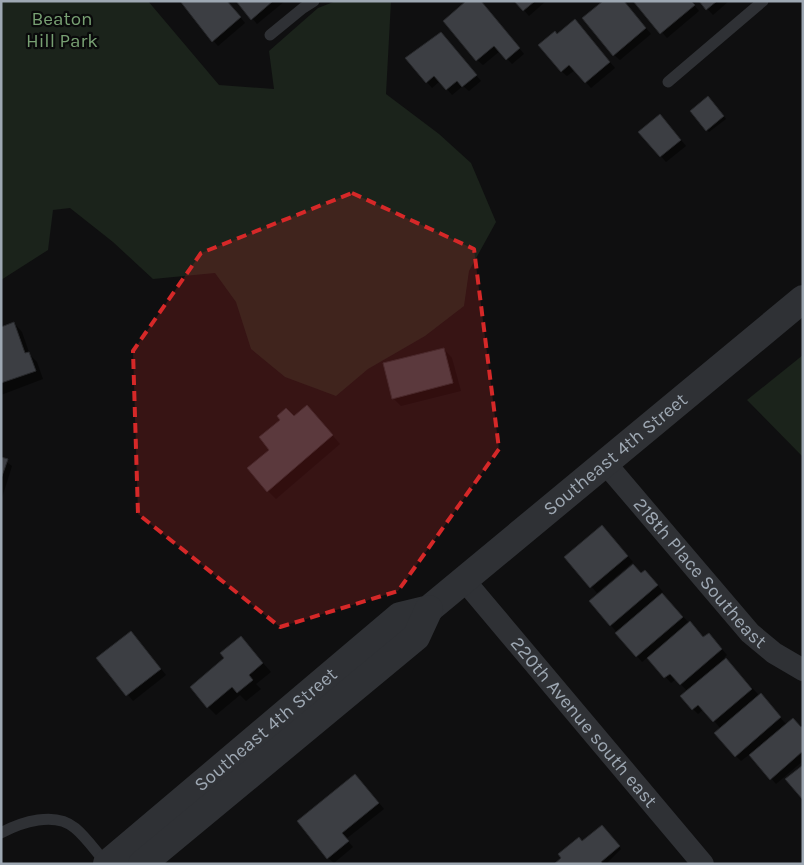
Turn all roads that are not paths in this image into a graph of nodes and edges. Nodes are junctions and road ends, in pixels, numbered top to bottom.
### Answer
1 (314, 1) edge
2 (763, 1) edge
3 (270, 35) dead end
4 (668, 82) dead end
5 (803, 299) edge
6 (606, 464) junction
7 (464, 580) junction
8 (429, 608) junction
9 (803, 670) edge
10 (1, 833) edge
11 (107, 864) edge
12 (142, 864) edge
13 (703, 864) edge

1 - 3 lane
2 - 4 lane
5 - 6 street, Southeast 4th Street
6 - 7 street, Southeast 4th Street
6 - 9 street, 218th Place Southeast
7 - 8 street, Southeast 4th Street
7 - 13 street, 220th Avenue south east
8 - 11 street, Southeast 4th Street
8 - 12 street, Southeast 4th Street
10 - 11 lane

